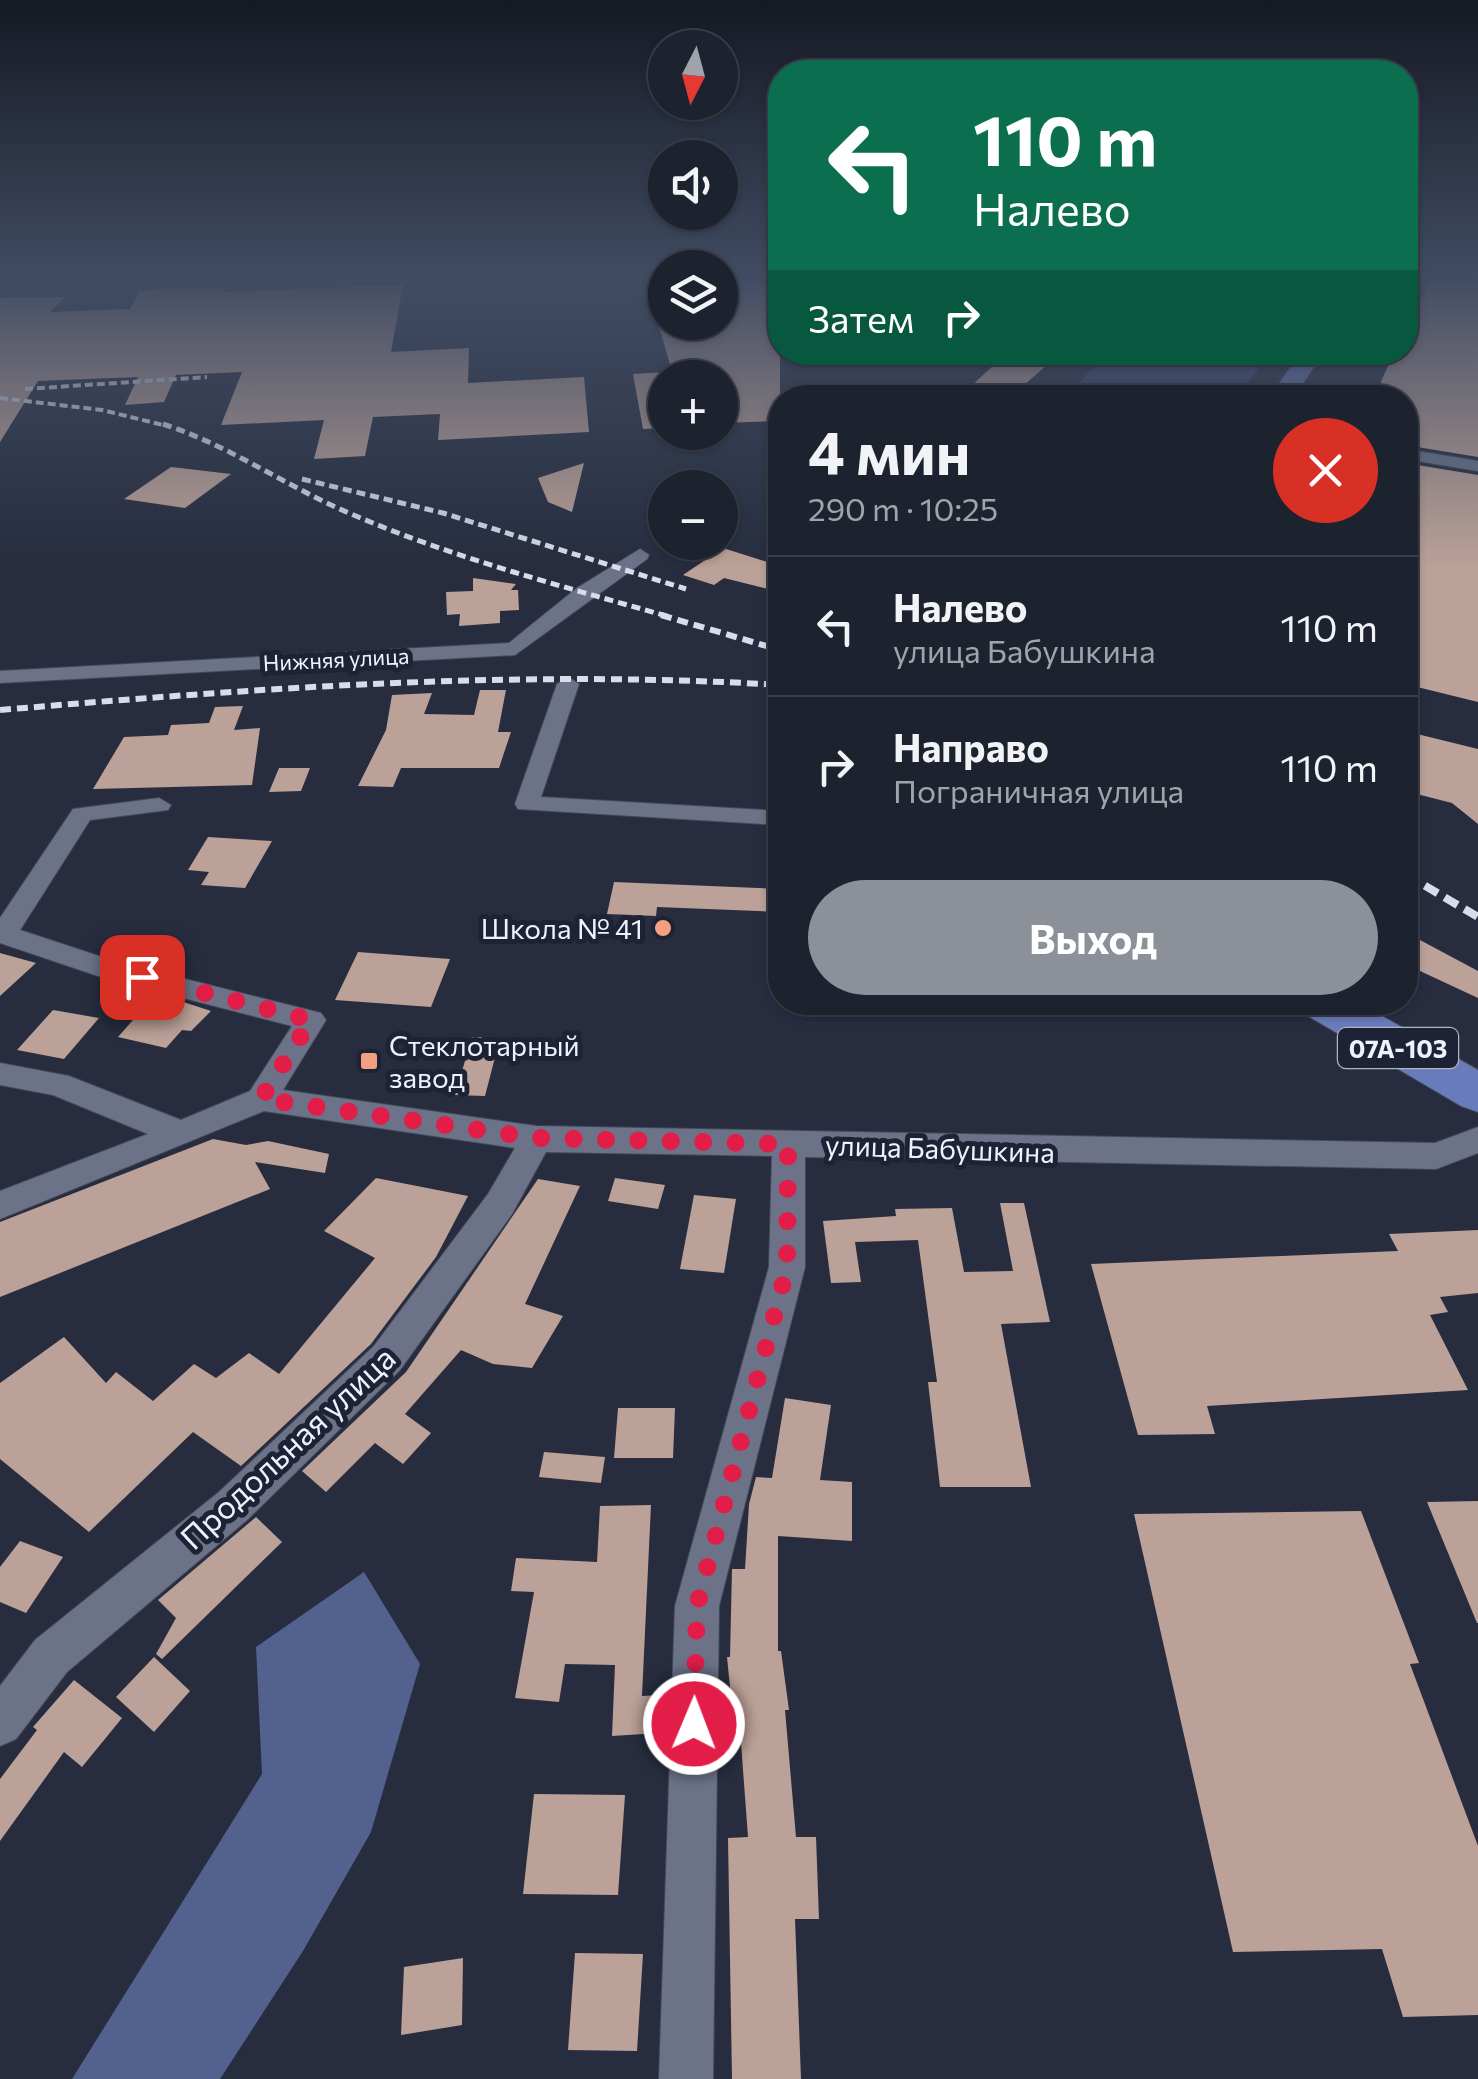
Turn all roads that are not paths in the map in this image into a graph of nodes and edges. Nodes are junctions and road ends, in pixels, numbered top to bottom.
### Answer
1 (1418, 456) edge
2 (1478, 466) edge
3 (640, 555) dead end
4 (0, 677) edge
5 (568, 684) dead end
6 (159, 805) dead end
7 (768, 817) edge
8 (2, 934) edge
9 (1342, 1015) edge
10 (0, 1074) edge
11 (1478, 1092) edge
12 (261, 1099) junction
13 (182, 1134) junction
14 (537, 1138) junction
15 (1478, 1140) edge
16 (788, 1144) junction
17 (0, 1205) edge
18 (0, 1723) edge
19 (686, 2079) edge

1 - 2 street
3 - 4 street, Нижняя улица
5 - 7 street
6 - 8 street
8 - 12 street
9 - 11 main road, 07А-103
10 - 13 street
12 - 13 street
12 - 14 street, улица Бабушкина
13 - 17 street
14 - 16 street, улица Бабушкина
14 - 18 street, Продольная улица
15 - 16 street, улица Бабушкина
16 - 19 street

